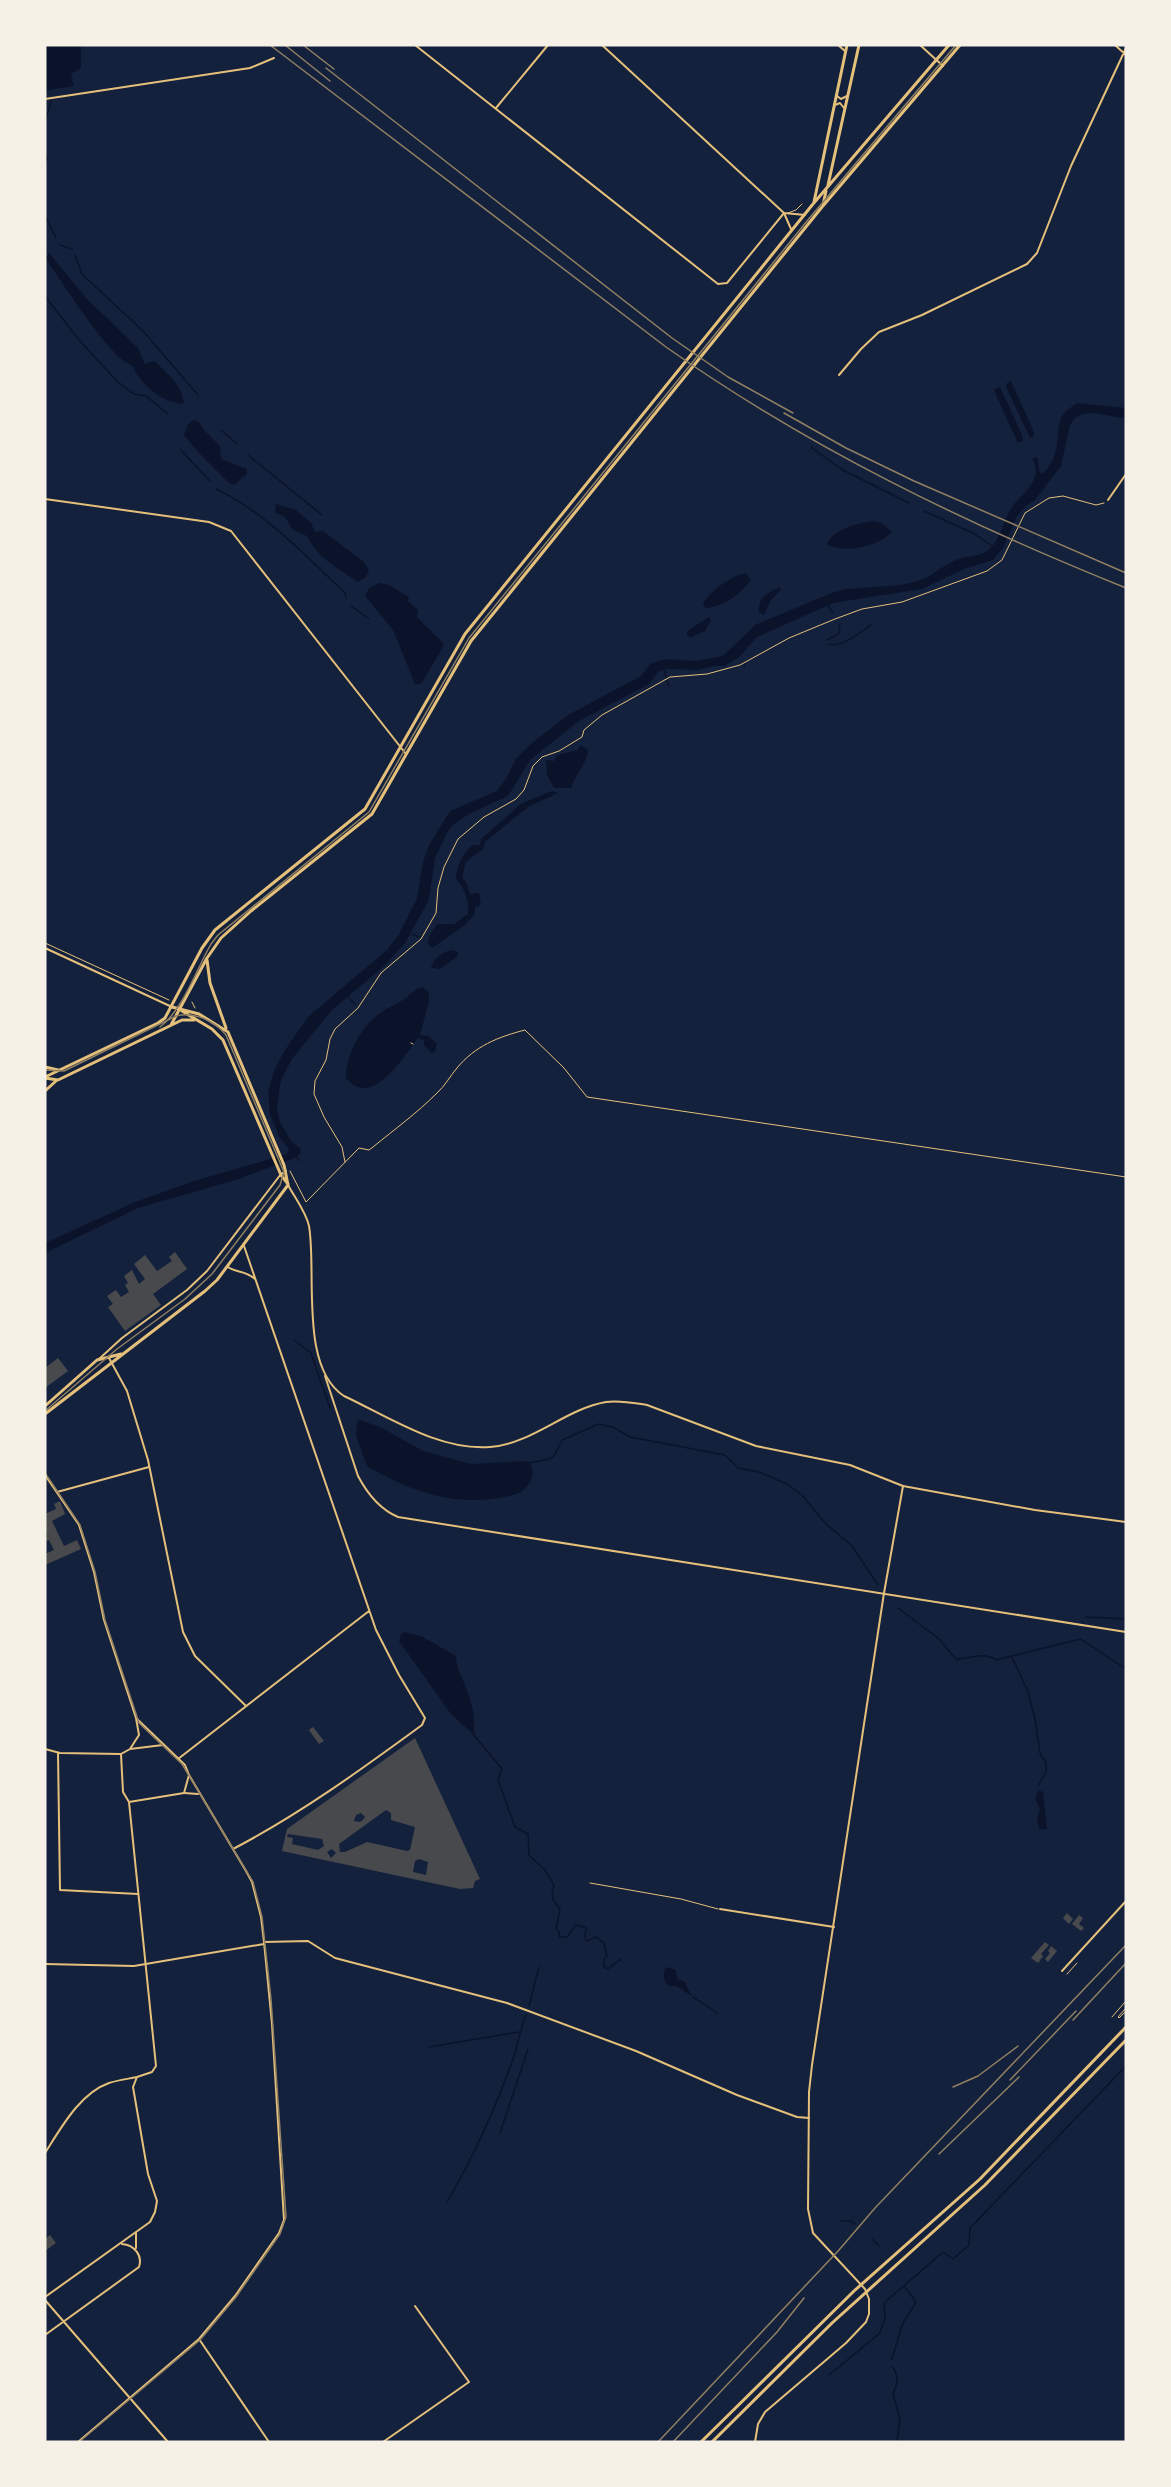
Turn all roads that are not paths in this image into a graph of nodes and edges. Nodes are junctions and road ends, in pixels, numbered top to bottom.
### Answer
1 (415, 45) edge
2 (548, 45) edge
3 (602, 45) edge
4 (838, 45) edge
5 (847, 45) edge
6 (859, 45) edge
7 (920, 45) edge
8 (949, 45) edge
9 (960, 45) edge
10 (1115, 45) edge
11 (1126, 48) edge
12 (846, 52) junction
13 (1125, 54) edge
14 (274, 58) dead end
15 (936, 60) junction
16 (943, 66) junction
17 (837, 94) junction
18 (847, 95) junction
19 (45, 99) edge
20 (834, 106) junction
21 (496, 108) junction
22 (844, 108) junction
23 (827, 188) junction
24 (802, 204) dead end
25 (813, 204) junction
26 (822, 207) junction
27 (784, 213) junction
28 (805, 214) junction
29 (791, 232) junction
30 (839, 375) dead end
31 (616, 446) junction
32 (624, 452) junction
33 (1126, 474) edge
34 (45, 499) edge
35 (1108, 500) road end
36 (571, 502) junction
37 (579, 508) junction
38 (400, 748) junction
39 (406, 754) junction
40 (45, 948) edge
41 (207, 958) junction
42 (172, 1007) junction
43 (181, 1010) junction
44 (196, 1021) junction
45 (171, 1025) junction
46 (228, 1032) junction
47 (45, 1067) edge
48 (59, 1070) junction
49 (45, 1077) edge
50 (58, 1080) junction
51 (45, 1091) edge
52 (286, 1171) junction
53 (280, 1174) junction
54 (288, 1185) junction
55 (243, 1244) junction
56 (227, 1266) junction
57 (257, 1281) junction
58 (123, 1353) junction
59 (108, 1356) junction
60 (96, 1360) junction
61 (112, 1362) junction
62 (325, 1376) junction
63 (45, 1406) edge
64 (45, 1414) edge
65 (149, 1467) junction
66 (45, 1475) edge
67 (903, 1486) junction
68 (57, 1492) junction
69 (1126, 1522) edge
70 (884, 1593) junction
71 (369, 1611) junction
72 (1126, 1632) edge
73 (246, 1706) junction
74 (136, 1718) junction
75 (163, 1745) junction
76 (45, 1749) edge
77 (129, 1749) junction
78 (58, 1753) junction
79 (122, 1754) junction
80 (178, 1759) junction
81 (189, 1775) junction
82 (184, 1793) junction
83 (198, 1794) junction
84 (129, 1802) junction
85 (234, 1849) junction
86 (590, 1883) dead end
87 (138, 1894) junction
88 (1126, 1902) edge
89 (720, 1909) joint
90 (834, 1927) junction
91 (264, 1943) junction
92 (45, 1964) edge
93 (146, 1964) junction
94 (1062, 1971) dead end
95 (1126, 2027) edge
96 (1126, 2040) edge
97 (137, 2077) junction
98 (809, 2118) junction
99 (45, 2153) edge
100 (138, 2231) junction
101 (120, 2244) junction
102 (137, 2251) junction
103 (45, 2298) edge
104 (415, 2306) dead end
105 (64, 2322) junction
106 (45, 2335) edge
107 (199, 2339) junction
108 (130, 2396) junction
109 (78, 2442) edge
110 (168, 2442) edge
111 (269, 2442) edge
112 (383, 2442) edge
113 (701, 2442) edge
114 (712, 2442) edge
115 (755, 2442) edge

1 - 21 street
2 - 21 street
3 - 27 street
4 - 12 street
5 - 12 main road
6 - 18 main road
7 - 15 street
8 - 15 main road
9 - 16 main road
10 - 13 street
11 - 13 street
12 - 17 main road
13 - 30 street
14 - 19 street
15 - 16 street
15 - 23 main road
16 - 26 main road
17 - 18 street
17 - 20 main road
18 - 22 main road
20 - 22 street
20 - 25 main road
21 - 27 street
22 - 23 main road
23 - 25 main road
23 - 26 main road
24 - 27 lane
25 - 28 main road
26 - 32 main road
27 - 28 street
27 - 29 street
28 - 29 main road
29 - 31 main road
31 - 32 main road
31 - 36 main road
32 - 37 main road
33 - 35 street
34 - 38 street
36 - 37 main road
36 - 38 main road
37 - 39 main road
38 - 39 street
38 - 42 main road
39 - 41 main road
40 - 42 street
41 - 43 main road
41 - 46 main road
42 - 43 main road
42 - 48 main road
43 - 44 main road
43 - 45 main road
43 - 46 main road
44 - 45 main road
44 - 53 main road
45 - 50 main road
46 - 52 main road
47 - 48 main road
48 - 49 main road
49 - 50 main road
50 - 51 main road
52 - 53 street
52 - 54 main road
53 - 54 main road
53 - 60 street
54 - 55 main road
54 - 62 street
55 - 56 main road
55 - 57 street
56 - 57 street
56 - 58 main road
57 - 71 street
58 - 59 main road
58 - 61 main road
59 - 60 main road
59 - 61 street
60 - 63 main road
61 - 64 main road
61 - 65 street
62 - 67 street
62 - 70 street
65 - 68 street
65 - 73 street
66 - 68 street
67 - 69 street
67 - 70 street
68 - 74 street
70 - 72 street
70 - 90 street
71 - 73 street
71 - 85 street
73 - 80 street
74 - 75 street
74 - 77 street
75 - 77 street
75 - 80 street
76 - 78 street
77 - 79 street
78 - 79 street
78 - 87 street
79 - 84 street
80 - 81 street
81 - 82 street
81 - 83 street
82 - 83 street
82 - 84 street
83 - 85 street
84 - 87 street
85 - 91 street
86 - 89 lane
87 - 93 street
88 - 94 street
89 - 90 street
90 - 98 street
91 - 93 street
91 - 98 street
91 - 107 street
92 - 93 street
93 - 97 street
95 - 113 main road
96 - 114 main road
97 - 99 street
97 - 100 street
98 - 115 street
100 - 101 street
100 - 102 street
101 - 102 street
101 - 103 street
102 - 105 street
103 - 105 street
104 - 112 street
105 - 106 street
105 - 108 street
107 - 108 street
107 - 111 street
108 - 109 street
108 - 110 street

